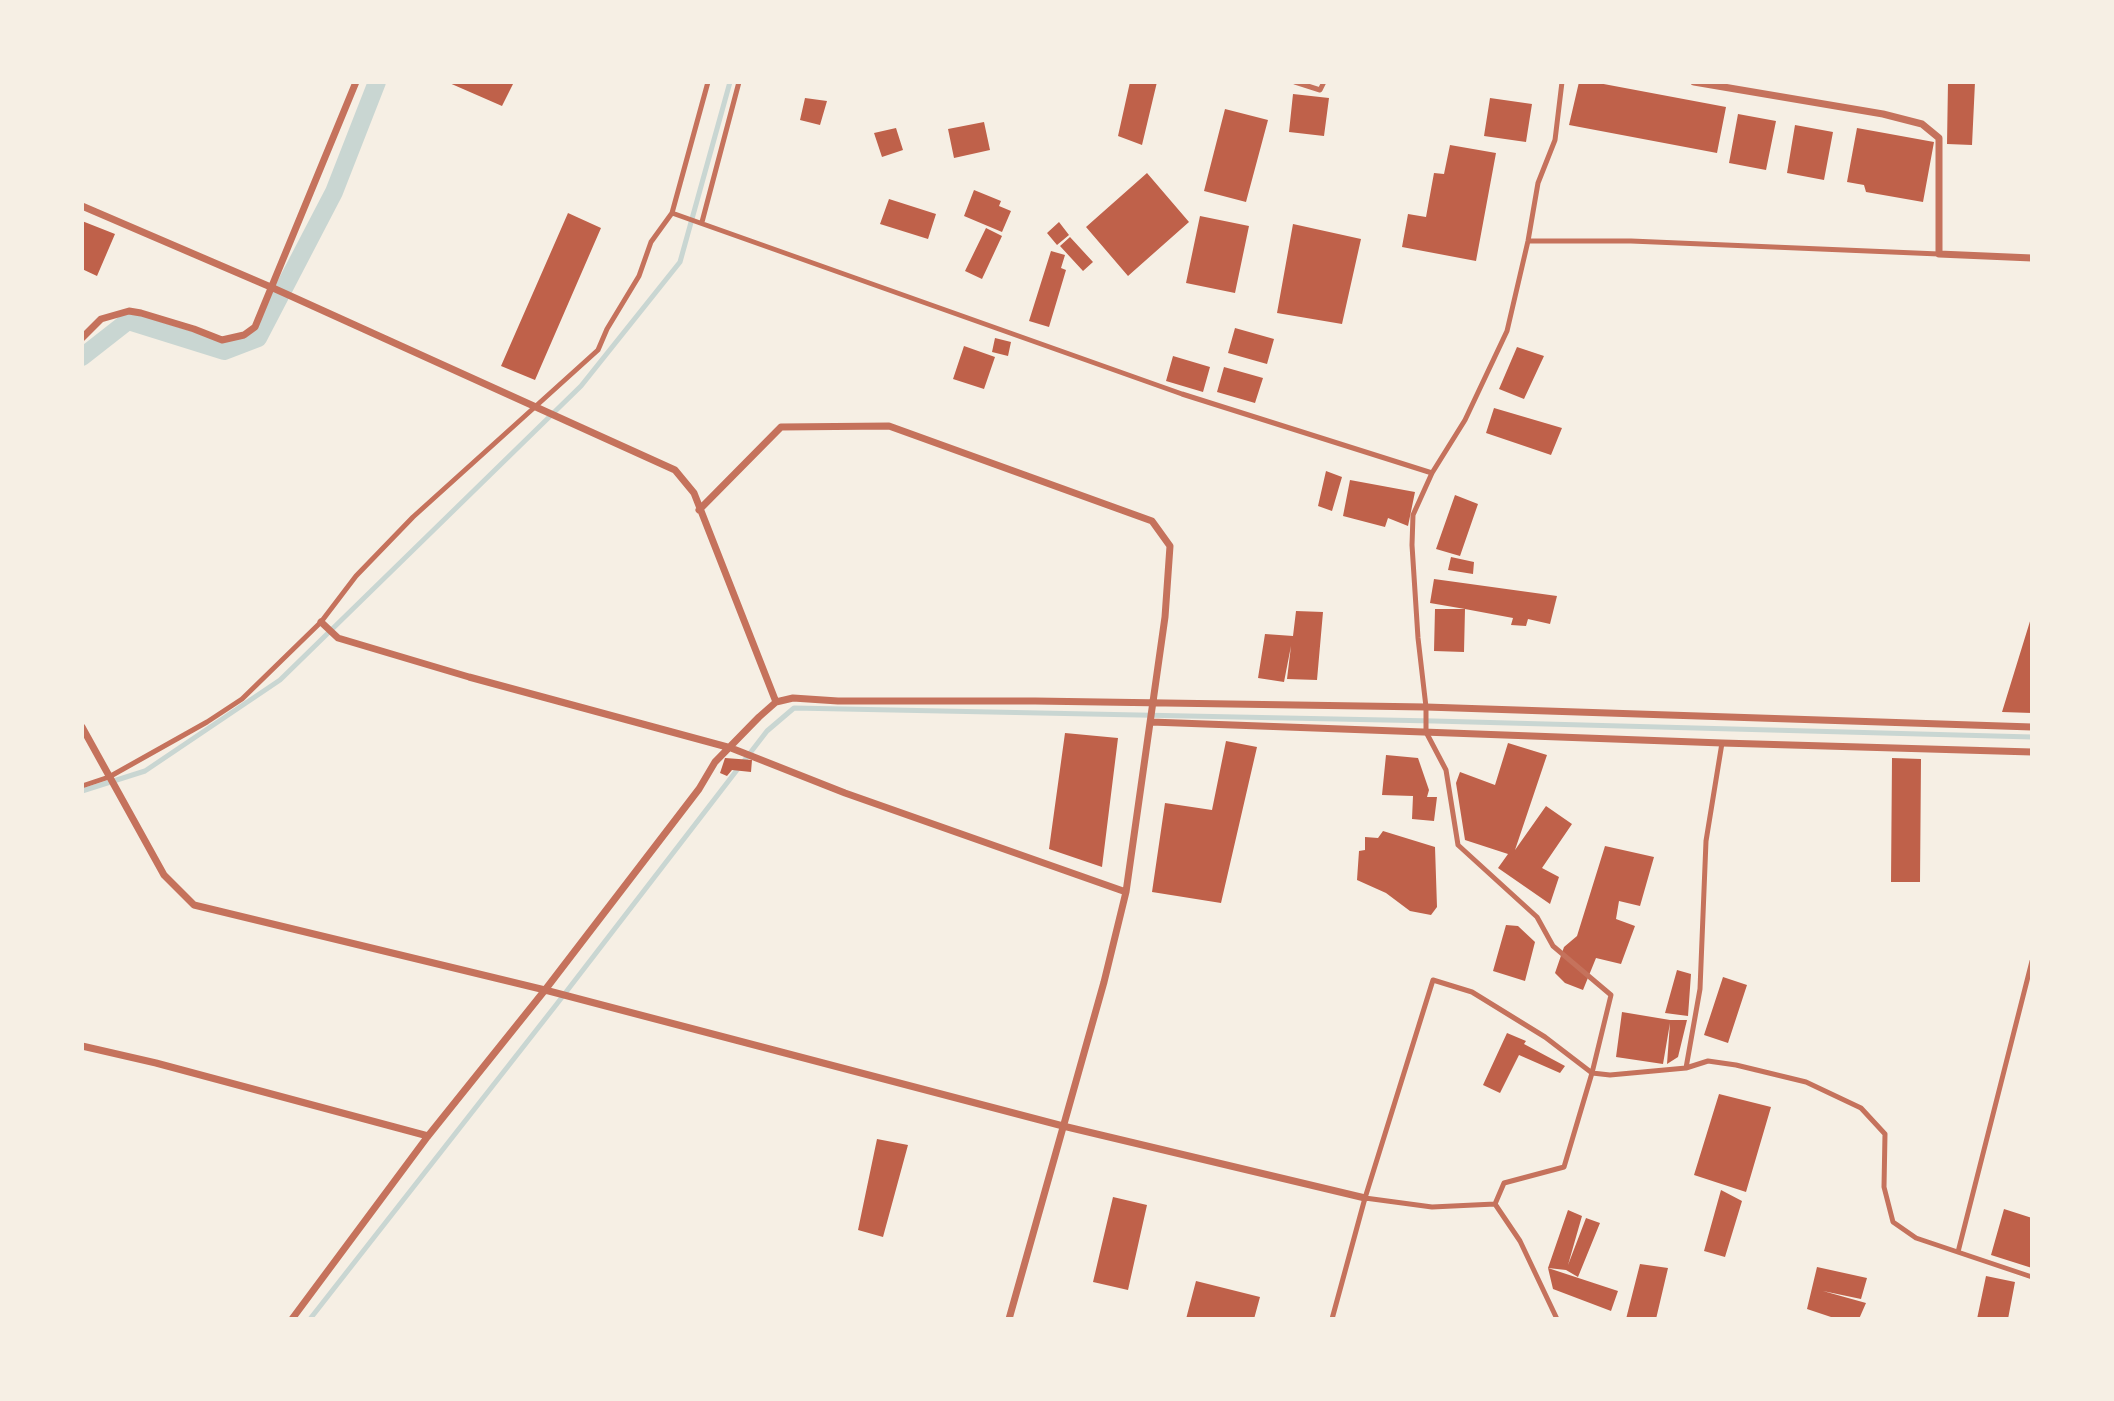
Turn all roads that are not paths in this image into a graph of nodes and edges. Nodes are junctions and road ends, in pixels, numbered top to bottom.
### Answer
1 (356, 82) edge
2 (708, 82) edge
3 (739, 82) edge
4 (1295, 82) edge
5 (1324, 82) edge
6 (1562, 82) edge
7 (1694, 82) edge
8 (82, 206) edge
9 (672, 213) junction
10 (702, 222) junction
11 (1528, 241) junction
12 (1939, 254) junction
13 (2032, 258) edge
14 (273, 288) junction
15 (82, 338) edge
16 (535, 406) junction
17 (1432, 473) junction
18 (699, 510) junction
19 (321, 622) junction
20 (776, 702) junction
21 (1152, 706) junction
22 (1426, 707) junction
23 (1151, 721) junction
24 (82, 727) edge
25 (2032, 727) edge
26 (1426, 732) junction
27 (1722, 743) junction
28 (731, 748) junction
29 (2032, 752) edge
30 (108, 777) junction
31 (82, 786) edge
32 (1126, 892) junction
33 (2032, 961) edge
34 (545, 990) junction
35 (82, 1045) edge
36 (1686, 1068) junction
37 (1592, 1073) junction
38 (1063, 1125) junction
39 (428, 1136) junction
40 (1365, 1198) junction
41 (1495, 1204) junction
42 (1958, 1252) junction
43 (2032, 1276) edge
44 (292, 1319) edge
45 (1009, 1319) edge
46 (1332, 1319) edge
47 (1557, 1319) edge

1 - 14 street
2 - 9 lane
3 - 10 lane
4 - 5 lane
6 - 11 lane
7 - 12 street
8 - 14 street
9 - 10 lane
9 - 16 lane
10 - 17 lane
11 - 12 lane
11 - 17 lane
12 - 13 street
14 - 15 street
14 - 16 street
16 - 18 street
16 - 19 lane
17 - 22 lane
18 - 20 street
18 - 21 street
19 - 28 street
19 - 30 lane
20 - 21 street
20 - 28 street
21 - 22 street
21 - 23 street
22 - 25 street
22 - 26 lane
23 - 26 street
23 - 32 street
24 - 30 street
26 - 27 street
26 - 37 lane
27 - 29 street
27 - 36 lane
28 - 32 street
28 - 34 street
30 - 31 lane
30 - 34 street
32 - 38 street
33 - 42 lane
34 - 38 street
34 - 39 street
35 - 39 street
36 - 37 lane
36 - 42 lane
37 - 40 lane
37 - 41 lane
38 - 40 street
38 - 45 street
39 - 44 street
40 - 41 lane
40 - 46 lane
41 - 47 lane
42 - 43 lane

